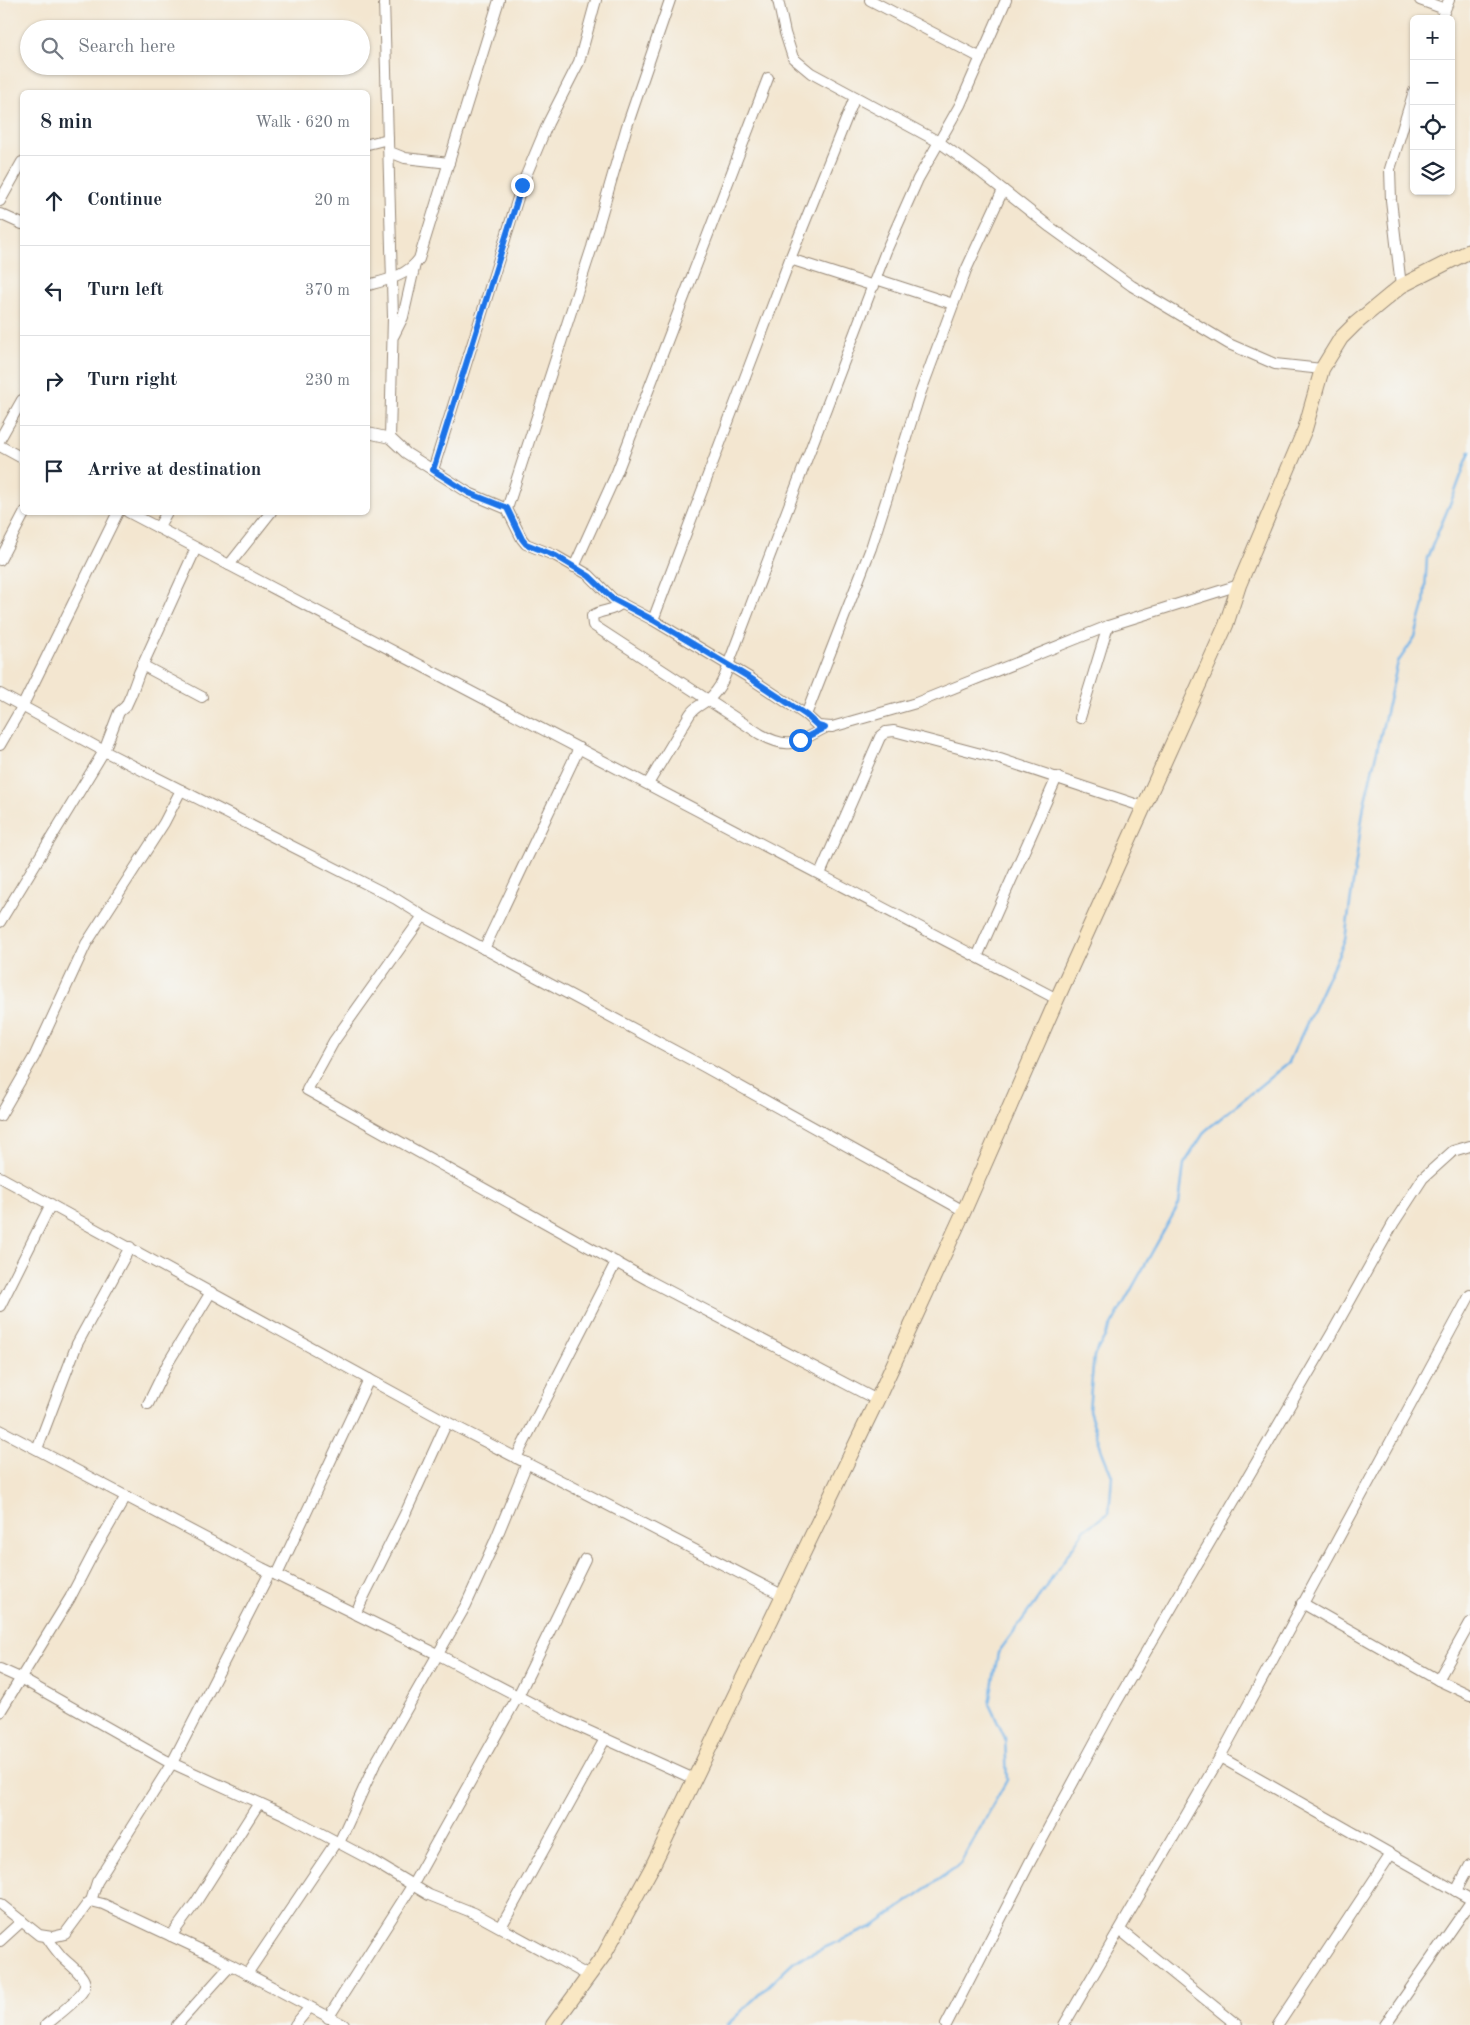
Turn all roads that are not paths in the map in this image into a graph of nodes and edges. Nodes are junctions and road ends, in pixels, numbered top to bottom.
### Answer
1 (384, 0) edge
2 (499, 0) edge
3 (596, 0) edge
4 (670, 0) edge
5 (778, 0) edge
6 (870, 0) edge
7 (1006, 0) edge
8 (1420, 0) edge
9 (1445, 9) edge
10 (981, 58) junction
11 (768, 78) dead end
12 (855, 97) junction
13 (1410, 104) edge
14 (388, 139) junction
15 (939, 142) junction
16 (370, 144) edge
17 (390, 152) junction
18 (449, 163) junction
19 (20, 166) edge
20 (1003, 190) junction
21 (0, 201) edge
22 (0, 214) edge
23 (20, 223) edge
24 (1470, 251) edge
25 (790, 259) junction
26 (415, 264) junction
27 (392, 278) junction
28 (875, 282) junction
29 (370, 284) edge
30 (1401, 286) junction
31 (953, 304) junction
32 (393, 338) junction
33 (1322, 369) junction
34 (20, 404) edge
35 (370, 433) edge
36 (390, 438) junction
37 (0, 439) edge
38 (0, 446) edge
39 (20, 457) edge
40 (433, 470) junction
41 (507, 508) junction
42 (22, 515) edge
43 (117, 515) edge
44 (134, 515) edge
45 (165, 515) edge
46 (269, 515) edge
47 (158, 528) junction
48 (196, 548) junction
49 (0, 560) edge
50 (229, 565) junction
51 (574, 567) junction
52 (1239, 585) junction
53 (622, 603) junction
54 (653, 620) junction
55 (1108, 626) junction
56 (142, 666) junction
57 (728, 666) junction
58 (0, 694) edge
59 (202, 697) dead end
60 (707, 701) junction
61 (22, 707) junction
62 (806, 715) junction
63 (1080, 718) dead end
64 (825, 728) junction
65 (0, 745) edge
66 (579, 748) junction
67 (104, 751) junction
68 (1057, 777) junction
69 (648, 784) junction
70 (181, 790) junction
71 (1144, 807) junction
72 (820, 874) junction
73 (423, 916) junction
74 (0, 922) edge
75 (484, 949) junction
76 (977, 956) junction
77 (1057, 999) junction
78 (0, 1116) edge
79 (1470, 1146) edge
80 (0, 1177) edge
81 (51, 1204) junction
82 (964, 1211) junction
83 (130, 1247) junction
84 (616, 1262) junction
85 (211, 1292) junction
86 (1470, 1295) edge
87 (0, 1306) edge
88 (369, 1379) junction
89 (877, 1400) junction
90 (148, 1404) dead end
91 (447, 1422) junction
92 (0, 1430) edge
93 (37, 1449) junction
94 (516, 1458) junction
95 (526, 1463) junction
96 (126, 1496) junction
97 (585, 1559) dead end
98 (273, 1573) junction
99 (782, 1594) junction
100 (1302, 1603) junction
101 (356, 1614) junction
102 (1470, 1623) edge
103 (437, 1654) junction
104 (0, 1669) edge
105 (20, 1678) junction
106 (1438, 1680) junction
107 (1470, 1695) edge
108 (518, 1696) junction
109 (0, 1712) edge
110 (605, 1739) junction
111 (1220, 1757) junction
112 (172, 1763) junction
113 (694, 1779) junction
114 (260, 1803) junction
115 (337, 1843) junction
116 (1391, 1854) junction
117 (1470, 1865) edge
118 (412, 1886) junction
119 (1456, 1891) junction
120 (91, 1901) junction
121 (1470, 1901) edge
122 (0, 1904) edge
123 (22, 1921) junction
124 (501, 1927) junction
125 (1120, 1930) junction
126 (171, 1936) junction
127 (46, 1937) junction
128 (0, 1941) edge
129 (231, 1965) junction
130 (247, 1974) junction
131 (589, 1976) junction
132 (309, 2008) junction
133 (328, 2018) junction
134 (46, 2025) edge
135 (177, 2025) edge
136 (295, 2025) edge
137 (344, 2025) edge
138 (553, 2025) edge
139 (946, 2025) edge
140 (1064, 2025) edge
141 (1237, 2025) edge
142 (1278, 2025) edge
143 (1385, 2025) edge

1 - 14 street
2 - 18 street
3 - 40 street
4 - 41 street
5 - 12 street
6 - 10 street
7 - 10 street
8 - 9 street
10 - 15 street
11 - 51 street
12 - 15 street
12 - 25 street
13 - 30 street
14 - 16 street
14 - 17 street
15 - 20 street
15 - 28 street
17 - 18 street
17 - 27 street
18 - 26 street
19 - 21 street
20 - 31 street
20 - 33 street
22 - 23 street
24 - 30 street
25 - 28 street
25 - 54 street
26 - 27 street
26 - 32 street
27 - 29 street
27 - 32 street
28 - 31 street
28 - 57 street
30 - 33 street
31 - 62 street
32 - 36 street
33 - 52 street
34 - 37 street
35 - 36 street
36 - 40 street
38 - 39 street
40 - 41 street
41 - 51 street
42 - 49 street
43 - 61 street
44 - 47 street
45 - 47 street
46 - 50 street
47 - 48 street
48 - 50 street
48 - 56 street
50 - 66 street
51 - 53 street
52 - 55 street
52 - 71 street
53 - 54 street
53 - 60 street
54 - 57 street
55 - 63 street
55 - 64 street
56 - 59 street
56 - 67 street
57 - 60 street
57 - 62 street
58 - 61 street
60 - 64 street
60 - 69 street
61 - 65 street
61 - 67 street
62 - 64 street
66 - 69 street
66 - 75 street
67 - 70 street
67 - 74 street
68 - 71 street
68 - 72 street
68 - 76 street
69 - 72 street
70 - 73 street
70 - 78 street
71 - 77 street
72 - 76 street
73 - 75 street
73 - 84 street
75 - 82 street
76 - 77 street
77 - 82 street
79 - 139 street
80 - 81 street
81 - 83 street
81 - 87 street
82 - 89 street
83 - 85 street
83 - 93 street
84 - 89 street
84 - 94 street
85 - 88 street
85 - 90 street
86 - 100 street
88 - 91 street
88 - 98 street
89 - 99 street
91 - 94 street
91 - 101 street
92 - 93 street
93 - 96 street
94 - 95 street
95 - 99 street
95 - 103 street
96 - 98 street
96 - 105 street
97 - 108 street
98 - 101 street
98 - 112 street
99 - 113 street
100 - 106 street
100 - 111 street
101 - 103 street
102 - 106 street
103 - 108 street
103 - 115 street
104 - 105 street
105 - 109 street
105 - 112 street
106 - 107 street
108 - 110 street
108 - 118 street
110 - 113 street
110 - 124 street
111 - 116 street
111 - 125 street
112 - 114 street
112 - 120 street
113 - 131 street
114 - 115 street
114 - 126 street
115 - 118 street
115 - 130 street
116 - 119 street
116 - 142 street
117 - 119 street
118 - 124 street
118 - 133 street
119 - 121 street
120 - 126 street
120 - 127 street
121 - 143 street
122 - 123 street
123 - 127 street
123 - 128 street
124 - 131 street
125 - 140 street
125 - 141 street
126 - 129 street
127 - 134 street
129 - 130 street
129 - 135 street
130 - 132 street
131 - 138 street
132 - 133 street
132 - 136 street
133 - 137 street

